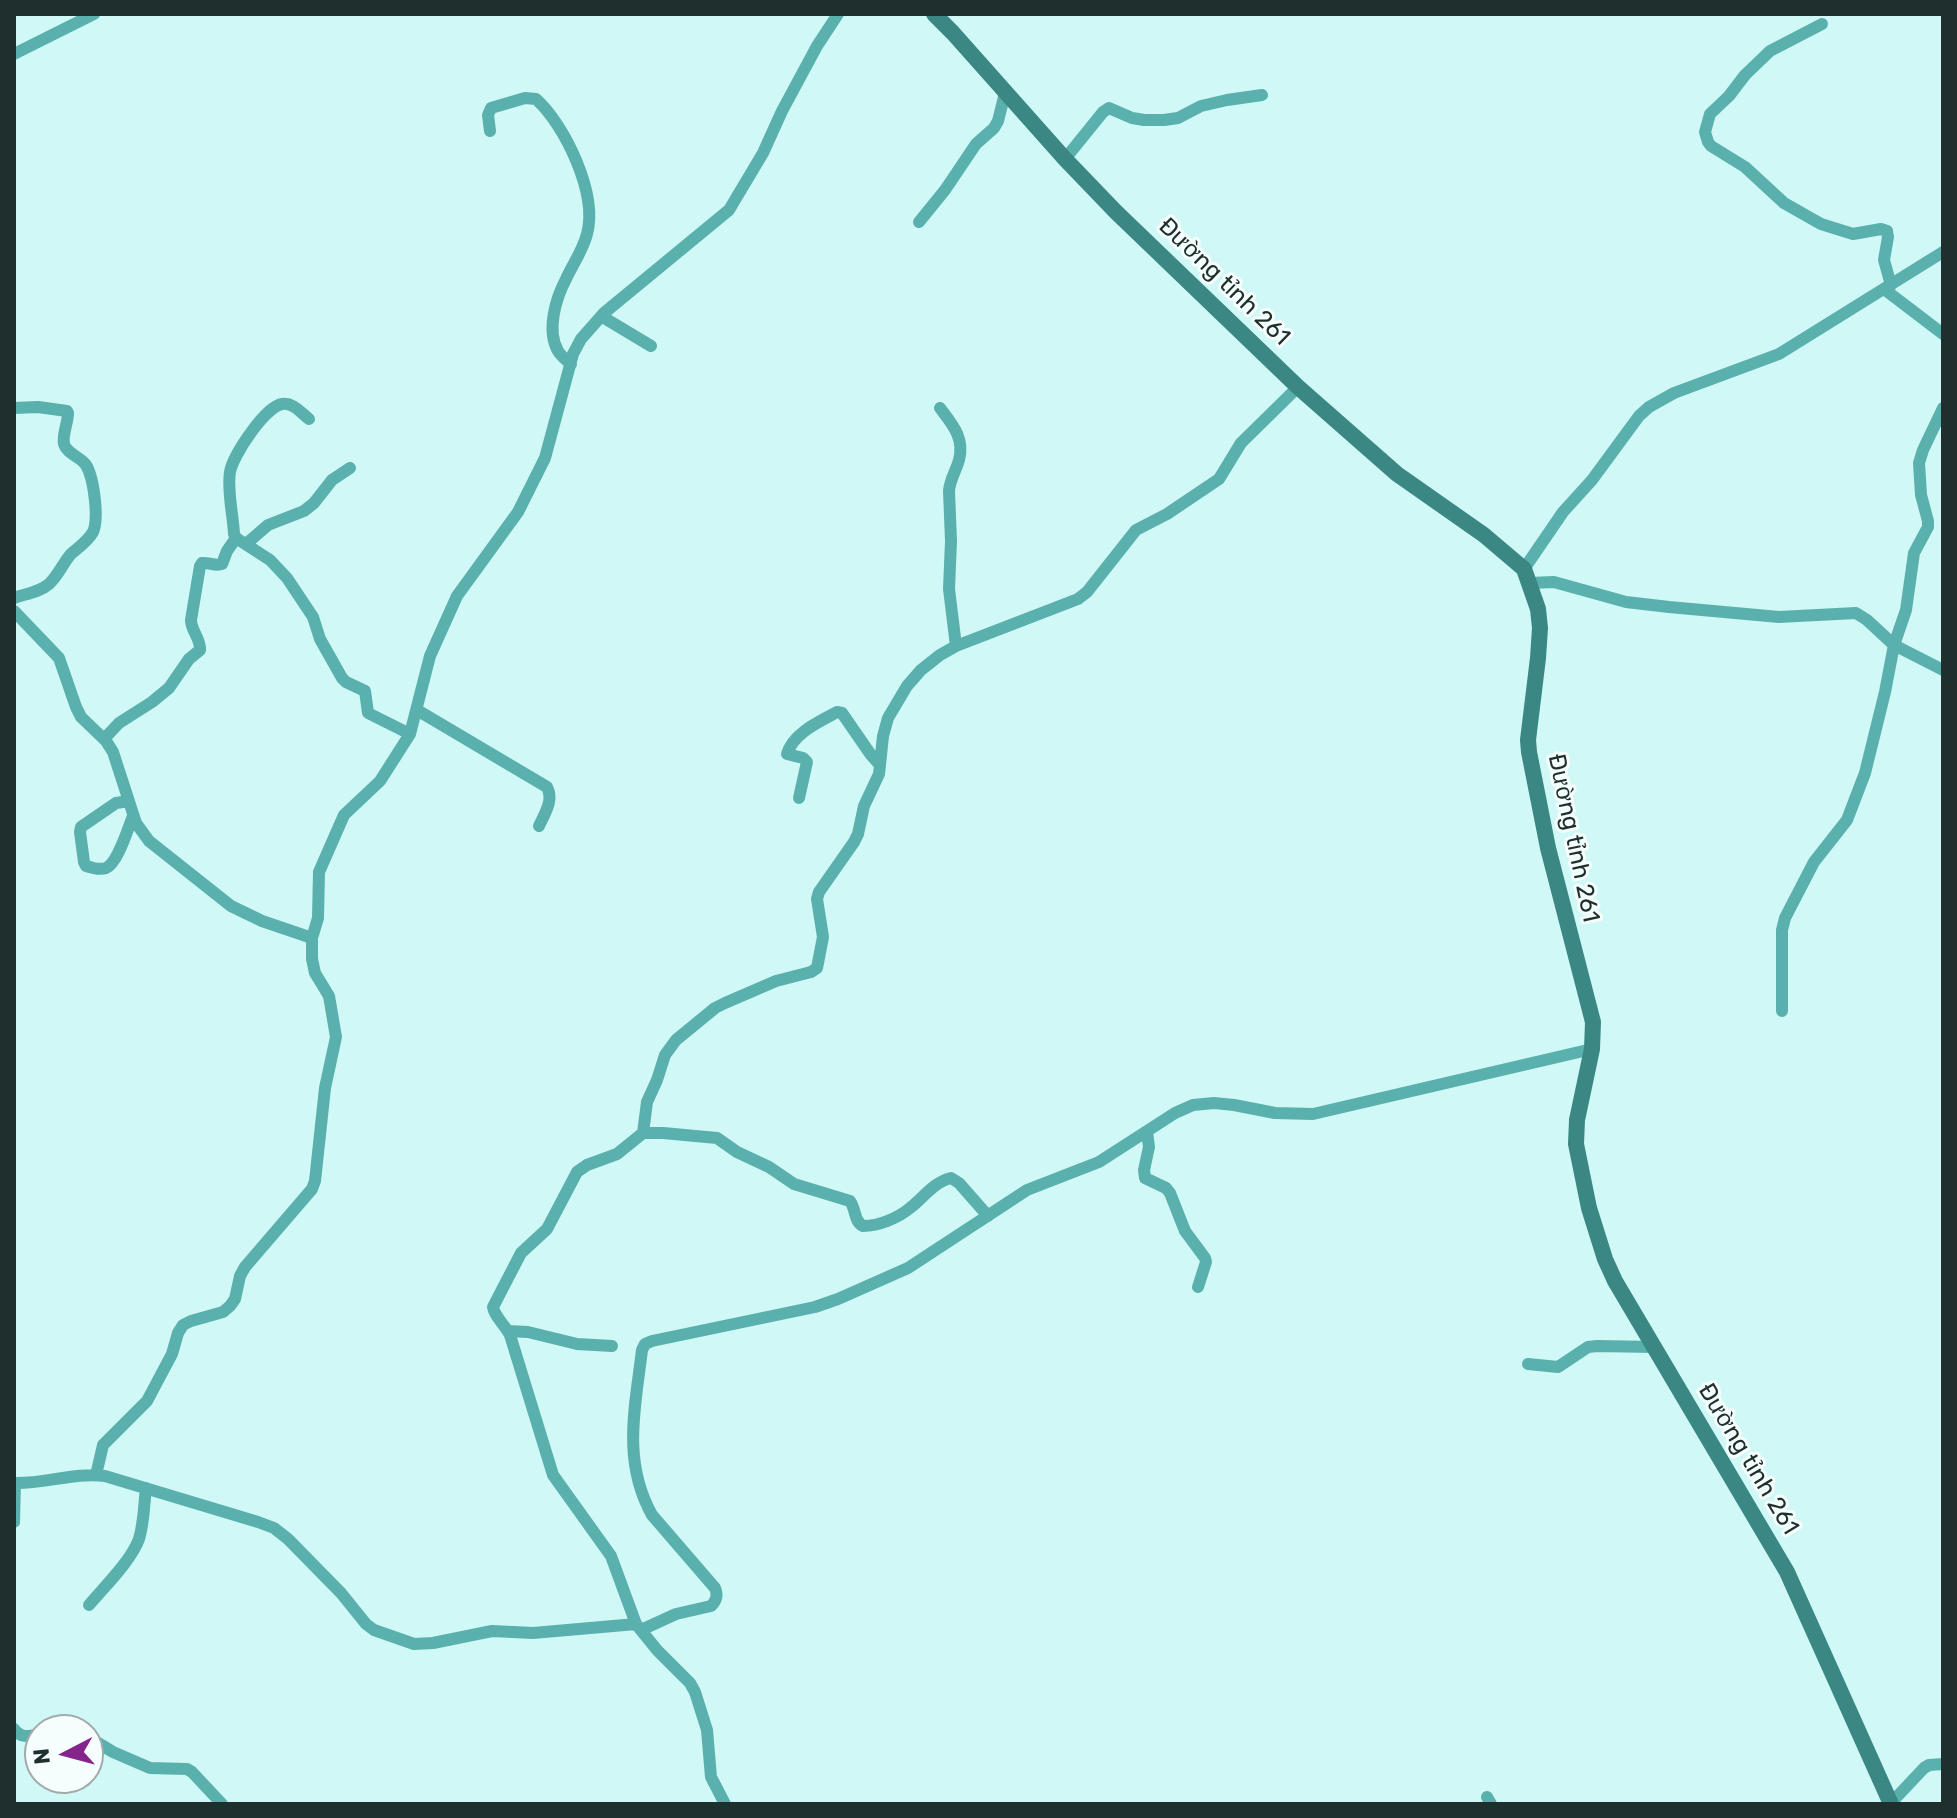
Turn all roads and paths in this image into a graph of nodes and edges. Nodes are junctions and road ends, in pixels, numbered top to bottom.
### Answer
1 (94, 14) edge
2 (838, 14) edge
3 (934, 14) edge
4 (1822, 24) dead end
5 (14, 54) edge
6 (1005, 93) junction
7 (1262, 95) dead end
8 (490, 131) dead end
9 (1065, 159) junction
10 (919, 222) dead end
11 (1943, 252) edge
12 (1888, 287) junction
13 (601, 316) junction
14 (1943, 334) edge
15 (651, 346) dead end
16 (571, 364) junction
17 (1298, 387) junction
18 (14, 408) edge
19 (940, 408) dead end
20 (1943, 408) edge
21 (309, 419) dead end
22 (350, 468) dead end
23 (241, 541) junction
24 (1527, 576) junction
25 (14, 598) edge
26 (14, 611) edge
27 (1894, 645) junction
28 (956, 646) junction
29 (1943, 670) edge
30 (417, 710) junction
31 (410, 734) junction
32 (104, 739) junction
33 (880, 765) junction
34 (799, 798) dead end
35 (129, 801) junction
36 (133, 816) junction
37 (539, 826) dead end
38 (312, 938) junction
39 (1782, 1011) dead end
40 (1592, 1049) junction
41 (1147, 1132) junction
42 (643, 1133) junction
43 (988, 1216) junction
44 (1198, 1287) dead end
45 (508, 1331) junction
46 (612, 1346) dead end
47 (1654, 1347) junction
48 (1528, 1364) dead end
49 (96, 1475) junction
50 (15, 1483) edge
51 (146, 1488) junction
52 (14, 1522) edge
53 (89, 1605) dead end
54 (638, 1627) junction
55 (104, 1747) edge
56 (1943, 1764) edge
57 (1891, 1803) edge
58 (222, 1804) edge
59 (725, 1804) edge

1 - 5 street
2 - 13 street
3 - 6 main road, Đường tỉnh 261
4 - 12 street
6 - 9 main road, Đường tỉnh 261
6 - 10 street
7 - 9 street
8 - 16 street
9 - 17 main road, Đường tỉnh 261
11 - 12 street
12 - 14 street
12 - 24 street
13 - 15 street
13 - 16 street
16 - 30 street
17 - 24 main road, Đường tỉnh 261
17 - 28 street
18 - 25 street
19 - 28 street
20 - 27 street
21 - 23 street
22 - 23 street
23 - 31 street
23 - 32 street
24 - 27 street
24 - 40 main road, Đường tỉnh 261
26 - 32 street
27 - 29 street
27 - 39 street
28 - 33 street
30 - 31 street
30 - 37 street
31 - 38 street
32 - 35 street
33 - 34 street
33 - 42 street
35 - 36 street
35 - 36 street
36 - 38 street
38 - 49 street
40 - 41 street
40 - 47 main road, Đường tỉnh 261
41 - 43 street
41 - 44 street
42 - 43 street
42 - 45 street
43 - 54 street
45 - 46 street
45 - 54 street
47 - 48 street
47 - 57 main road, Đường tỉnh 261
49 - 50 street
49 - 51 street
50 - 52 street
51 - 53 street
51 - 54 street
54 - 59 street
55 - 58 street
56 - 57 street

